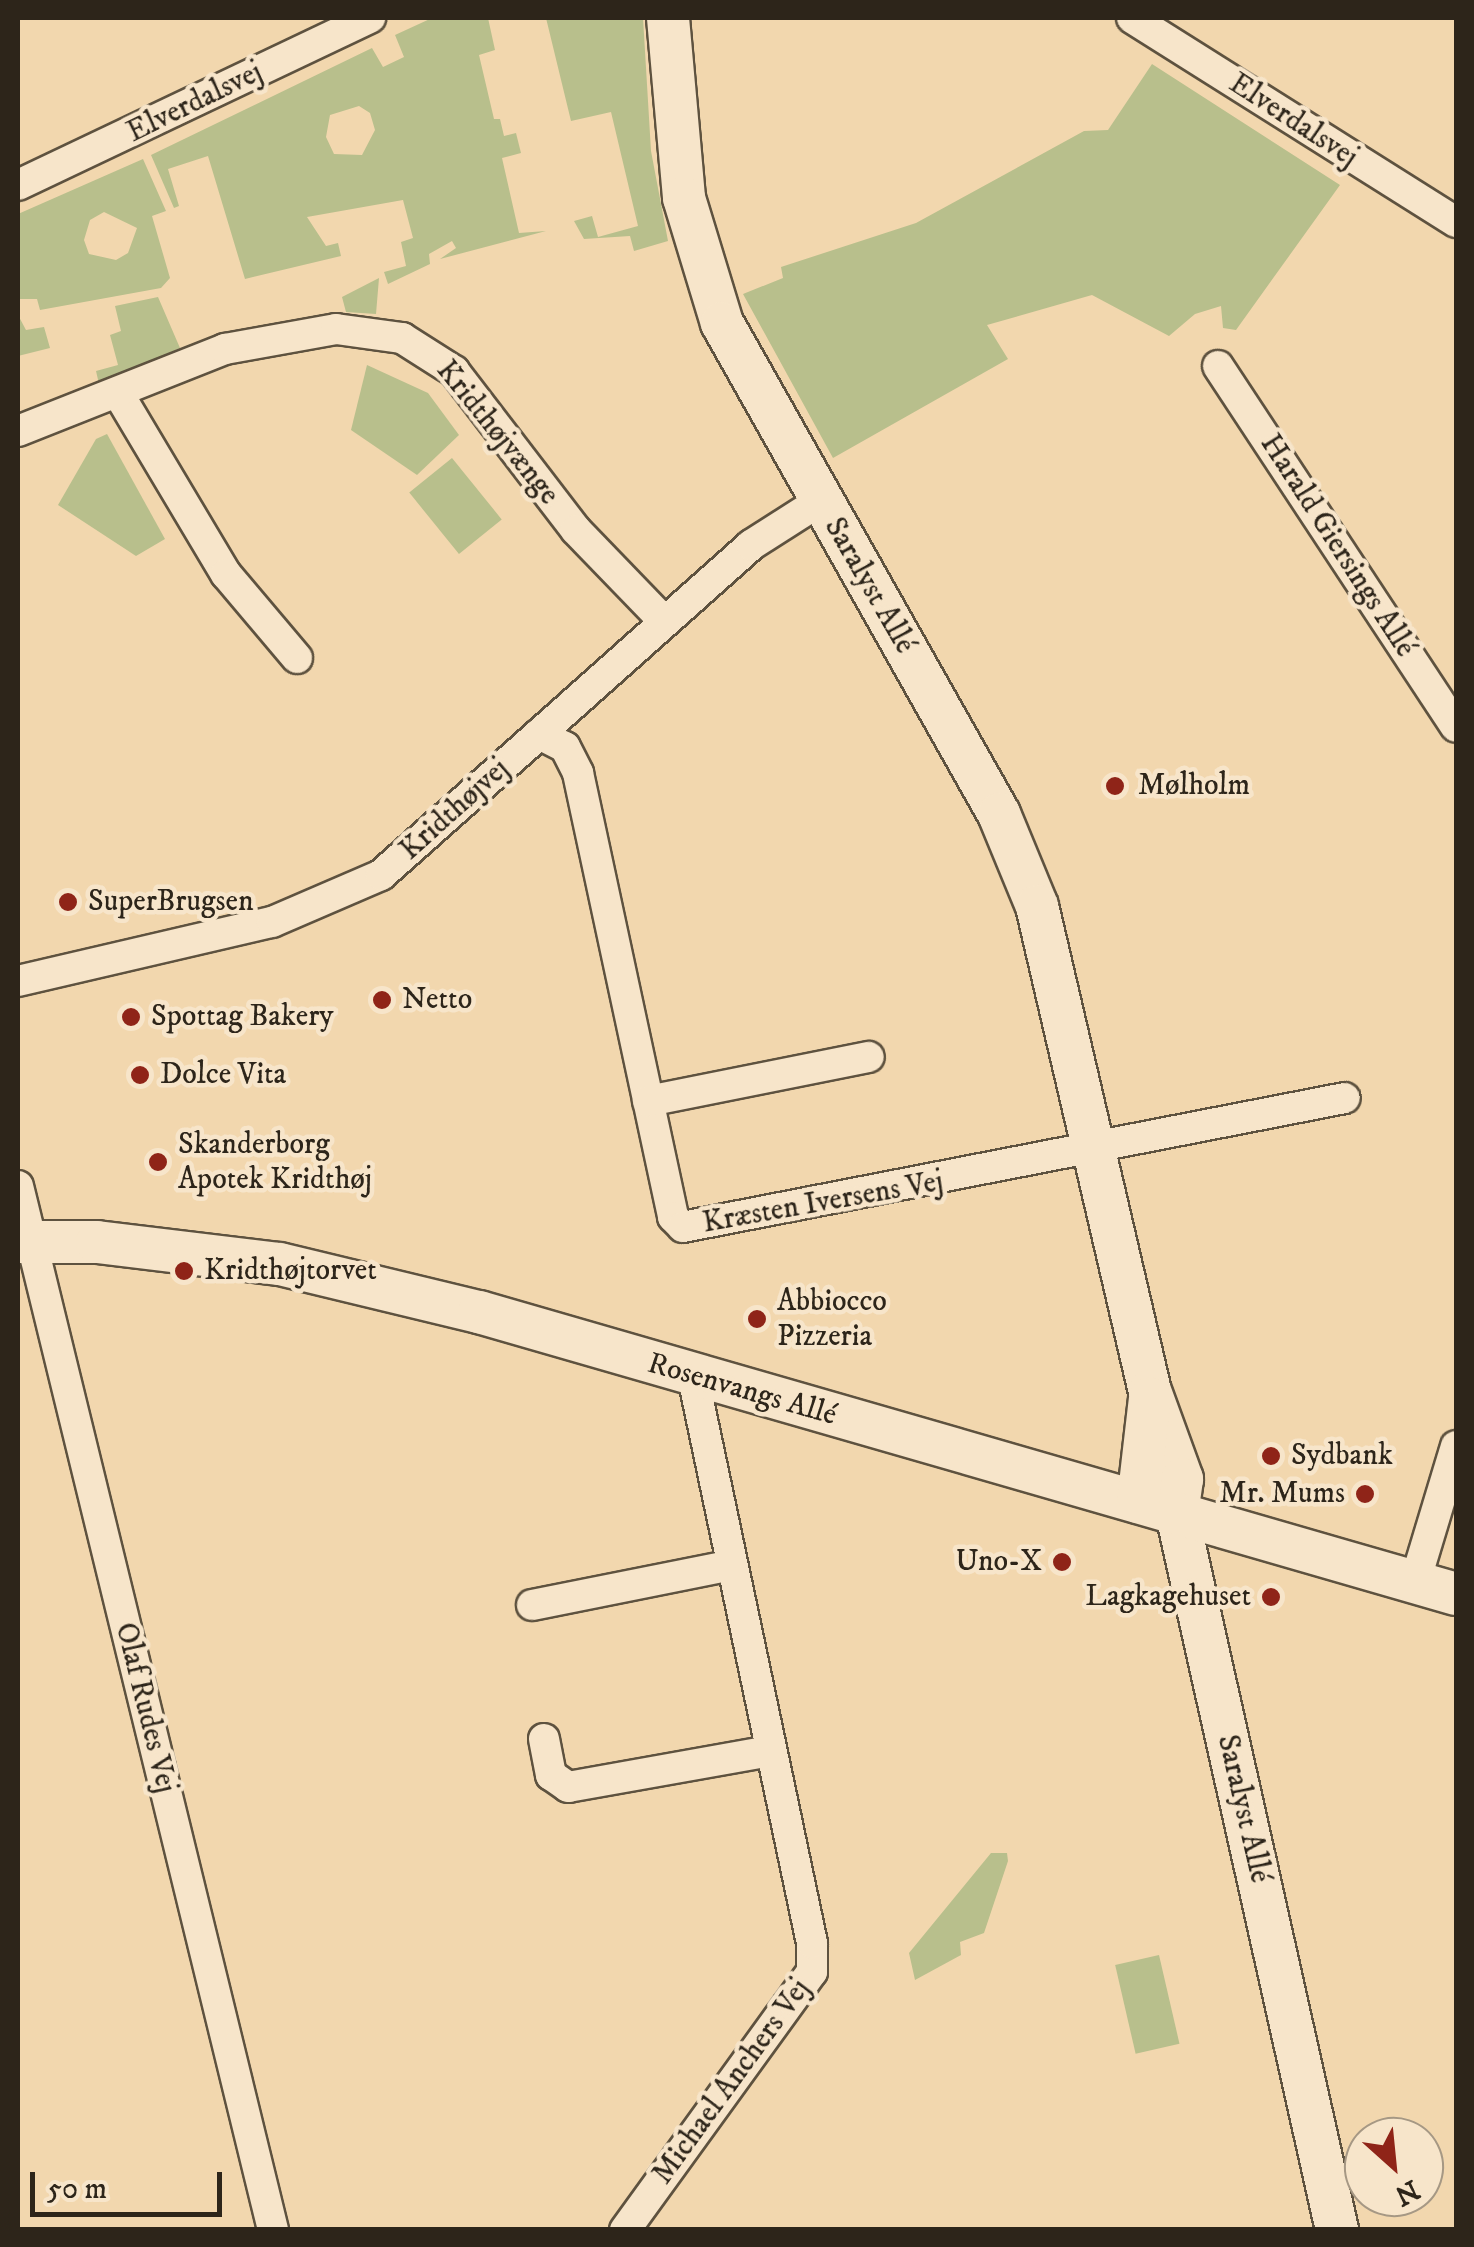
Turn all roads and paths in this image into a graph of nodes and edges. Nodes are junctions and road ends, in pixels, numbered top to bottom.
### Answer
1 (370, 18) edge
2 (668, 18) edge
3 (1132, 18) edge
4 (18, 186) edge
5 (1456, 222) edge
6 (1218, 366) dead end
7 (118, 393) junction
8 (18, 431) edge
9 (820, 502) junction
10 (664, 621) junction
11 (297, 658) dead end
12 (1456, 726) edge
13 (539, 734) junction
14 (18, 981) edge
15 (869, 1057) dead end
16 (1346, 1098) dead end
17 (648, 1101) junction
18 (1094, 1151) junction
19 (18, 1186) edge
20 (24, 1242) edge
21 (693, 1376) junction
22 (1456, 1446) edge
23 (1158, 1508) junction
24 (732, 1565) junction
25 (1415, 1582) junction
26 (1456, 1594) edge
27 (532, 1605) dead end
28 (544, 1739) dead end
29 (772, 1750) junction
30 (273, 2230) edge
31 (626, 2230) edge
32 (1337, 2230) edge

1 - 4 street, Elverdalsvej
2 - 9 street, Saralyst Allé
3 - 5 street, Elverdalsvej
6 - 12 street, Harald Giersings Allé
7 - 8 street, Kridthøjvænge
7 - 10 street, Kridthøjvænge
7 - 11 street
9 - 10 street, Kridthøjvej
9 - 18 street, Saralyst Allé
10 - 13 street, Kridthøjvej
13 - 14 street, Kridthøjvej
13 - 17 street, Kræsten Iversens Vej
15 - 17 street
16 - 18 street
17 - 18 street, Kræsten Iversens Vej
18 - 23 street, Saralyst Allé
19 - 20 street, Olaf Rudes Vej
20 - 21 street, Rosenvangs Allé
20 - 30 street, Olaf Rudes Vej
21 - 23 street, Rosenvangs Allé
21 - 24 street, Michael Anchers Vej
22 - 25 street
23 - 25 street, Rosenvangs Allé
23 - 32 street, Saralyst Allé
24 - 27 street
24 - 29 street, Michael Anchers Vej
25 - 26 street, Rosenvangs Allé
28 - 29 street
29 - 31 street, Michael Anchers Vej

